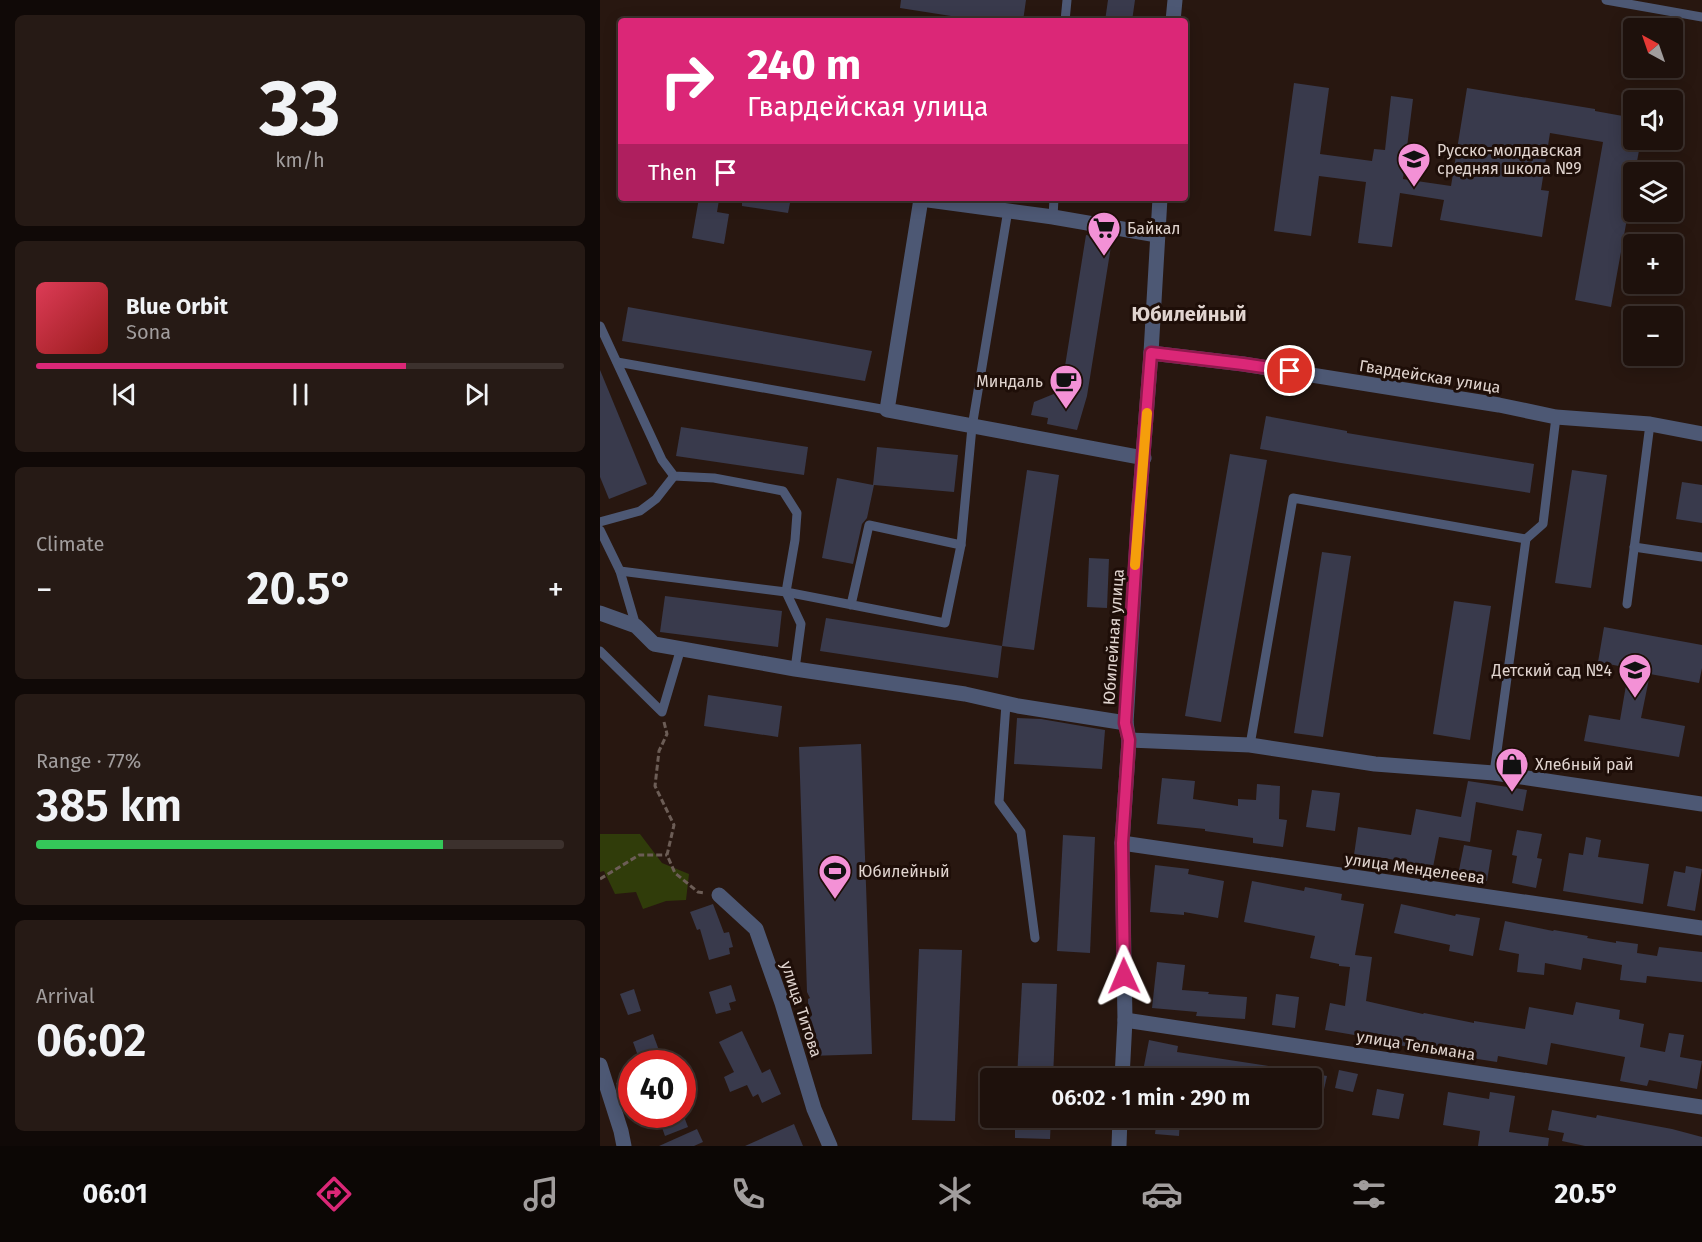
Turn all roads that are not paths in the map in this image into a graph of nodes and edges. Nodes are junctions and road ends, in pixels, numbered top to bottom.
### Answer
1 (1066, 0) edge
2 (1174, 0) edge
3 (1606, 0) edge
4 (1702, 17) edge
5 (1065, 18) edge
6 (1173, 18) edge
7 (921, 201) edge
8 (945, 201) edge
9 (1054, 201) edge
10 (1160, 201) edge
11 (1004, 206) edge
12 (1053, 217) junction
13 (1157, 236) junction
14 (600, 326) edge
15 (1151, 353) junction
16 (617, 362) junction
17 (886, 410) junction
18 (1556, 417) junction
19 (1650, 424) junction
20 (972, 428) junction
21 (1702, 434) edge
22 (1143, 458) junction
23 (674, 476) junction
24 (600, 522) edge
25 (600, 530) edge
26 (1526, 539) junction
27 (961, 545) junction
28 (1634, 547) junction
29 (1702, 557) edge
30 (620, 571) junction
31 (786, 592) junction
32 (1627, 604) dead end
33 (851, 605) junction
34 (600, 613) edge
35 (636, 626) junction
36 (681, 648) junction
37 (600, 651) edge
38 (795, 669) junction
39 (1006, 704) junction
40 (1125, 723) junction
41 (1129, 740) junction
42 (1250, 745) junction
43 (1494, 773) junction
44 (1702, 804) edge
45 (1122, 843) junction
46 (719, 896) road end
47 (1702, 928) edge
48 (1035, 938) dead end
49 (1125, 1020) junction
50 (600, 1065) edge
51 (1123, 1068) edge
52 (1702, 1107) edge
53 (1120, 1128) edge
54 (624, 1146) edge
55 (830, 1146) edge
56 (1119, 1146) edge

1 - 5 lane
2 - 6 street
3 - 4 lane
7 - 17 street
8 - 11 street
9 - 12 lane
10 - 13 street, Юбилейная улица
11 - 12 street
11 - 20 lane
12 - 13 street
13 - 15 street, Юбилейная улица
14 - 16 lane
15 - 18 street, Гвардейская улица
15 - 22 street, Юбилейная улица
16 - 17 lane
16 - 23 lane
17 - 20 street
18 - 19 street, Гвардейская улица
18 - 26 lane
19 - 21 street, Гвардейская улица
19 - 28 lane
20 - 22 street
20 - 27 lane
22 - 40 street, Юбилейная улица
23 - 24 lane
23 - 31 lane
25 - 30 lane
26 - 42 lane
26 - 43 lane
27 - 33 lane
27 - 33 lane
28 - 29 lane
28 - 32 lane
30 - 31 lane
30 - 35 lane
31 - 33 lane
31 - 38 lane
34 - 35 street
35 - 36 street
36 - 37 lane
36 - 38 street
38 - 39 street
39 - 40 street
39 - 48 lane
40 - 41 street, Юбилейная улица
41 - 42 street
41 - 45 street, Юбилейная улица
42 - 43 street
43 - 44 street
45 - 47 street, улица Менделеева
45 - 49 street, Юбилейная улица
46 - 55 street, улица Титова
49 - 51 street, Юбилейная улица
49 - 52 street, улица Тельмана
50 - 54 street
53 - 56 street

